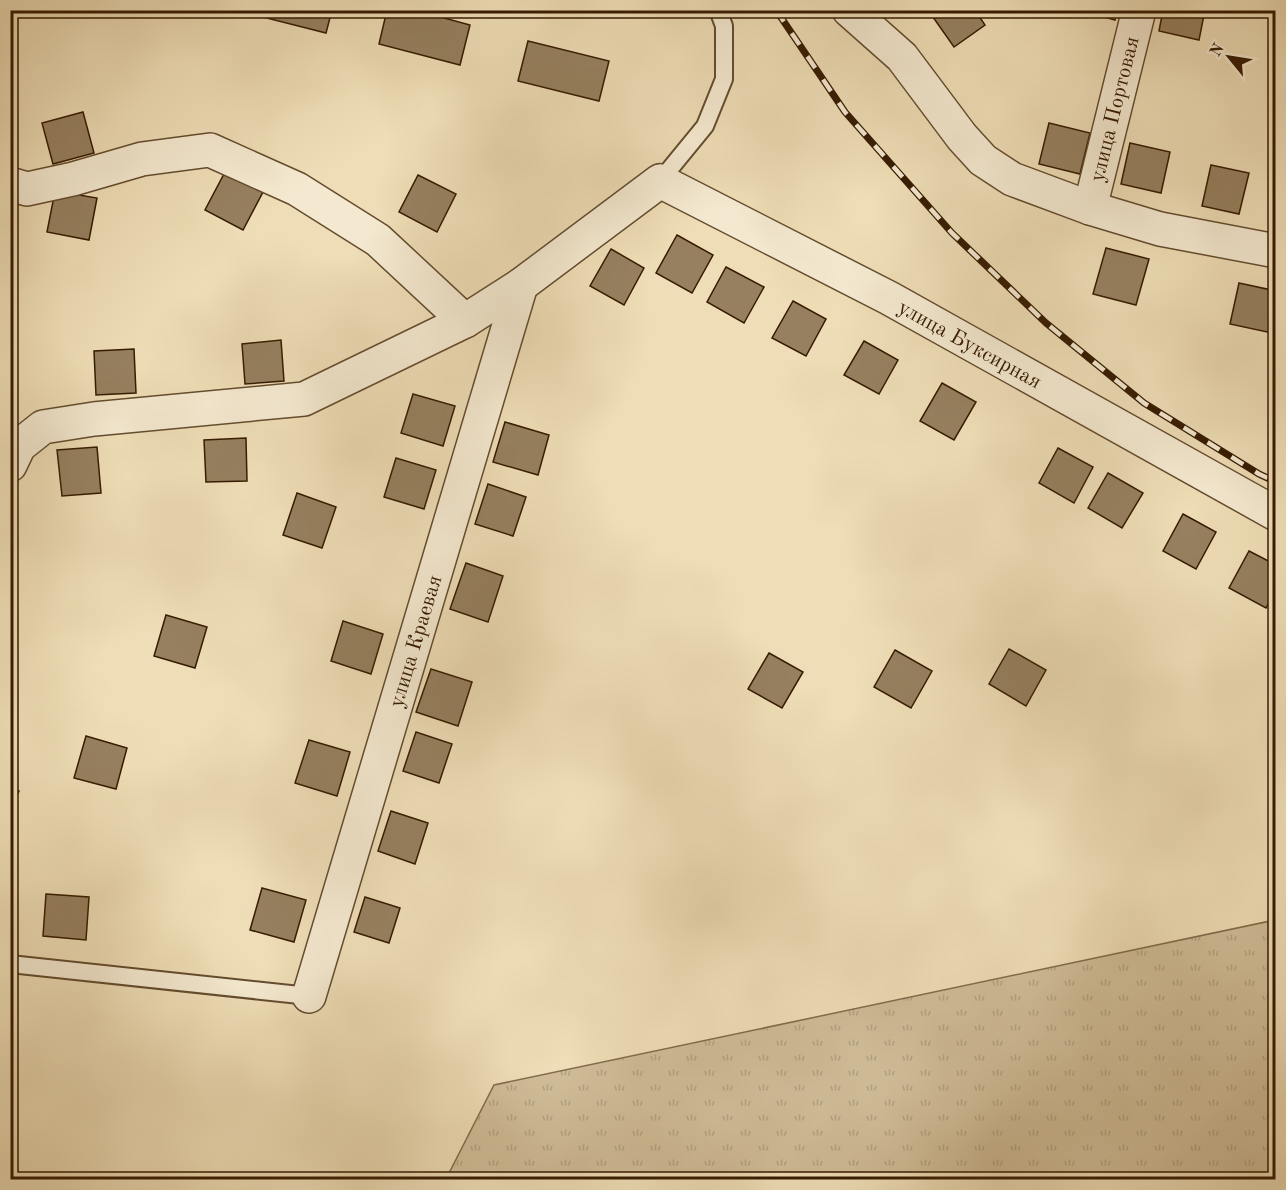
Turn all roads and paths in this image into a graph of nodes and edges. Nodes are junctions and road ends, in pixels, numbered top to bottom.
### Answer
1 (718, 10) edge
2 (849, 10) edge
3 (1139, 10) edge
4 (660, 181) junction
5 (10, 184) edge
6 (1090, 208) junction
7 (1275, 251) edge
8 (521, 285) junction
9 (465, 321) junction
10 (10, 465) edge
11 (1275, 514) edge
12 (10, 964) edge
13 (309, 996) joint

1 - 4 lane
2 - 6 street, улица Портовая
3 - 6 street, улица Портовая
4 - 8 street
4 - 11 street, улица Буксирная
5 - 9 street
6 - 7 street, улица Портовая
8 - 9 street
8 - 13 street, улица Краевая
9 - 10 street
12 - 13 lane

